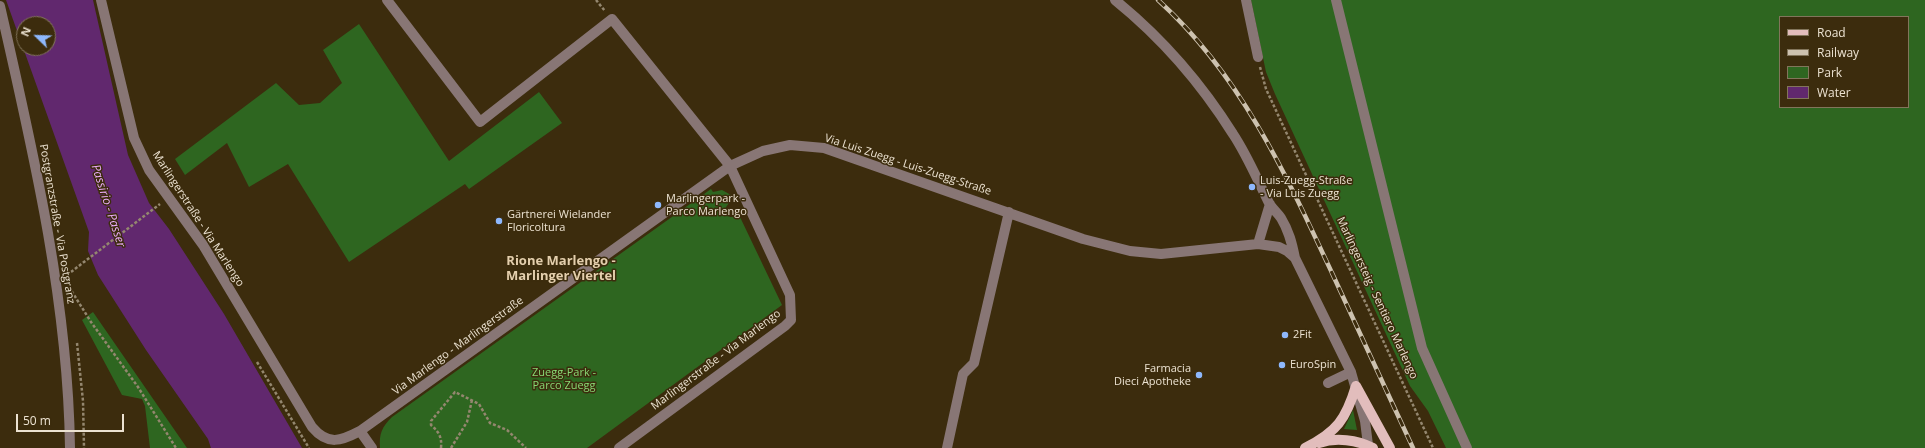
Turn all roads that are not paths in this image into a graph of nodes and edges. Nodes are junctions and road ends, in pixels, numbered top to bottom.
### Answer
1 (101, 0) edge
2 (387, 0) edge
3 (1115, 0) edge
4 (1246, 0) edge
5 (1336, 0) edge
6 (0, 6) edge
7 (1258, 57) road end
8 (730, 166) junction
9 (1270, 204) junction
10 (1009, 212) junction
11 (1258, 244) junction
12 (1295, 258) junction
13 (1350, 372) junction
14 (1328, 383) dead end
15 (1356, 386) junction
16 (360, 431) junction
17 (334, 444) edge
18 (1308, 447) edge
19 (1370, 447) edge
20 (70, 448) edge
21 (372, 448) edge
22 (619, 448) edge
23 (947, 448) edge
24 (1390, 448) edge
25 (1467, 448) edge

1 - 17 street, Marlingerstraße - Via Marlengo
2 - 8 street
3 - 9 street
4 - 7 street
5 - 25 street
6 - 20 street, Postgranzstraße - Via Postgranz
8 - 10 street, Via Luis Zuegg - Luis-Zuegg-Straße
8 - 16 street, Via Marlengo - Marlingerstraße
8 - 22 street, Marlingerstraße - Via Marlengo
9 - 11 street
9 - 12 street
10 - 11 street, Via Luis Zuegg - Luis-Zuegg-Straße
10 - 23 street
11 - 12 street
12 - 13 street
13 - 14 street
13 - 15 street
15 - 18 main road
15 - 19 street
15 - 24 main road
16 - 17 street, Via Marlengo - Marlingerstraße
16 - 21 street
18 - 19 main road

